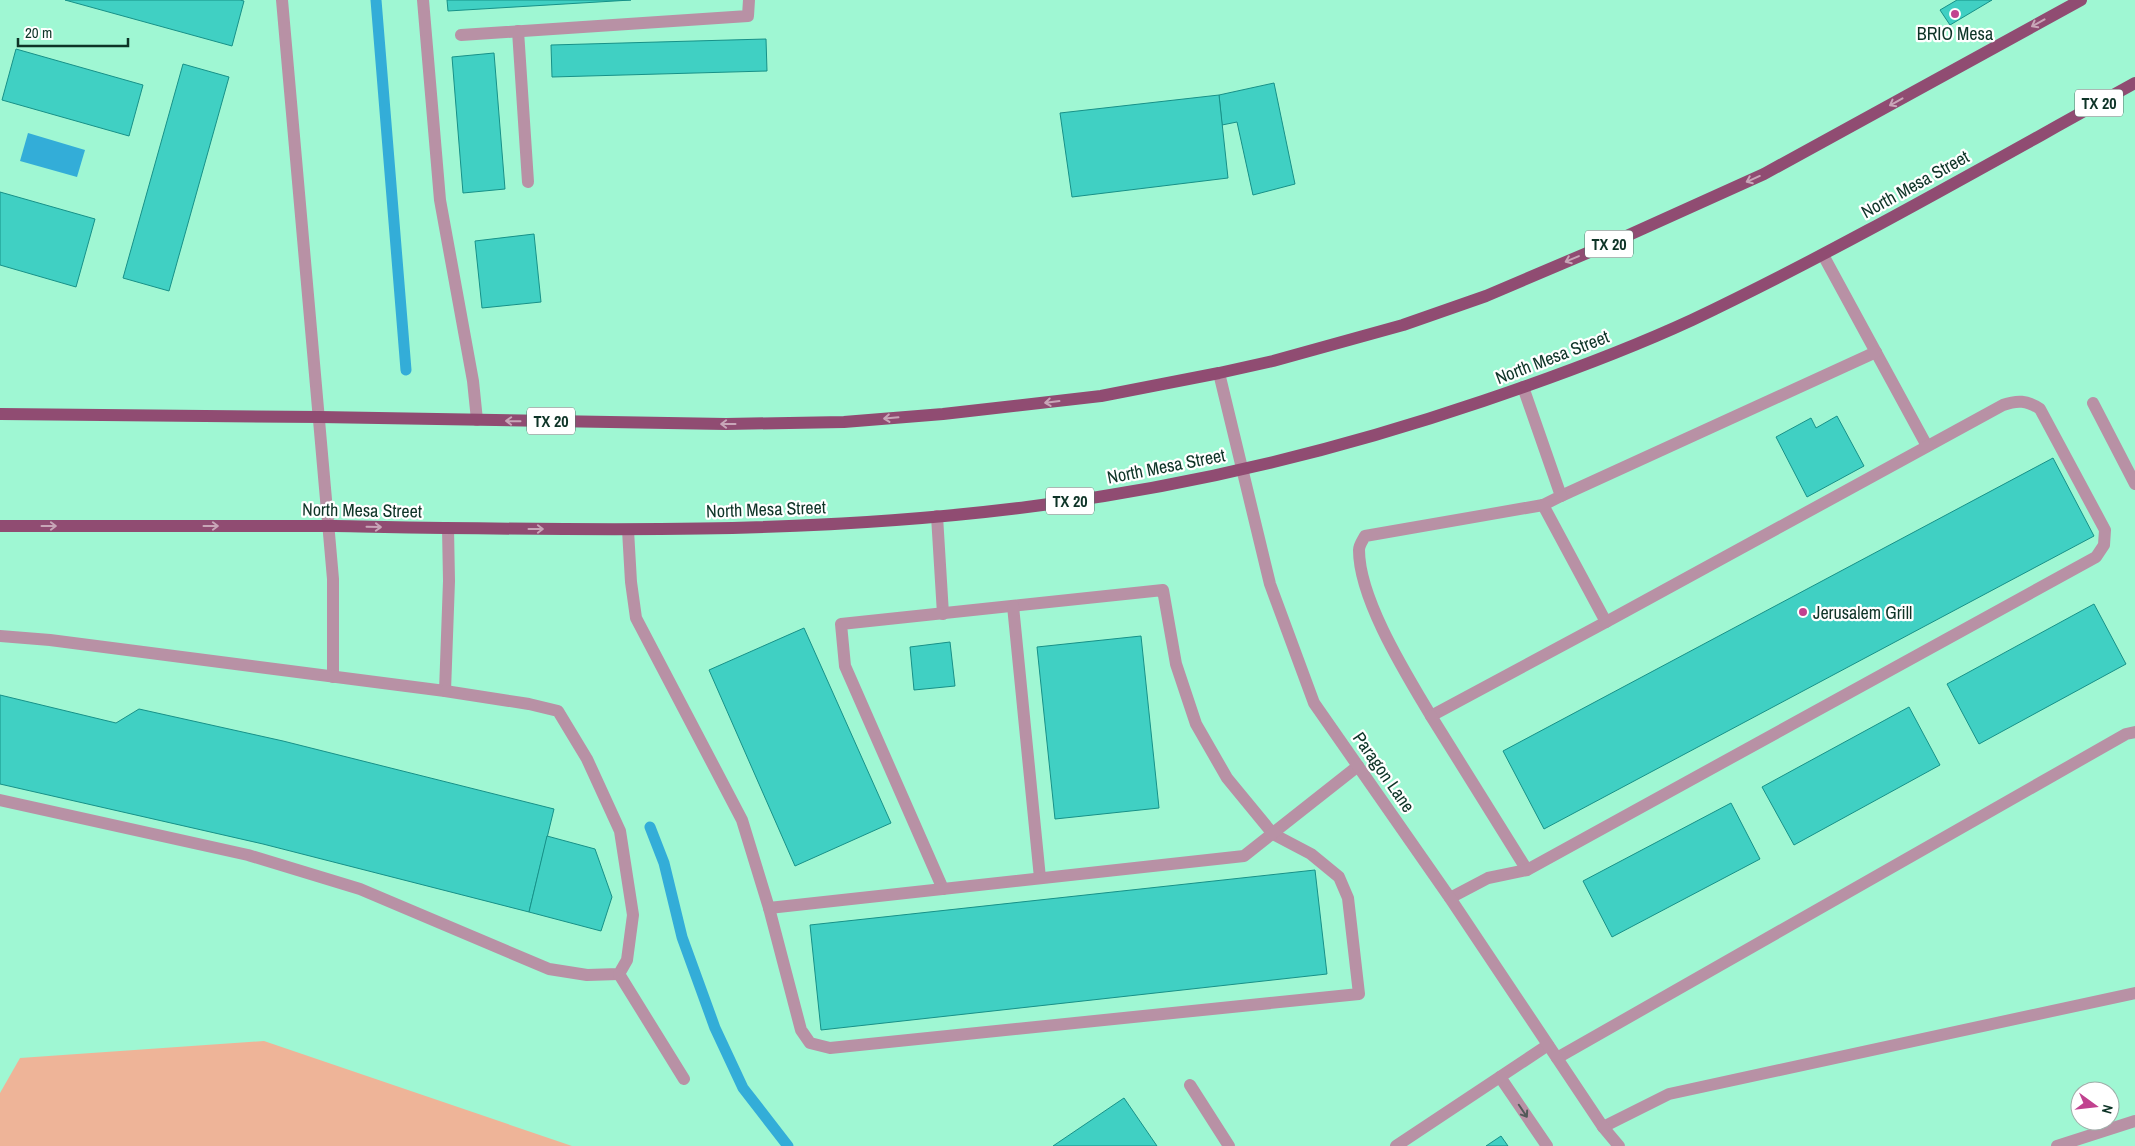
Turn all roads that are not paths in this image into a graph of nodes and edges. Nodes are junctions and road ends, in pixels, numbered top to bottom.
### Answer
1 (282, 0) edge
2 (423, 0) edge
3 (749, 0) edge
4 (2081, 0) edge
5 (518, 31) junction
6 (461, 35) dead end
7 (2135, 83) edge
8 (528, 182) dead end
9 (1823, 255) junction
10 (1876, 352) junction
11 (1219, 372) junction
12 (1522, 387) junction
13 (2093, 403) dead end
14 (0, 414) edge
15 (320, 417) junction
16 (477, 420) junction
17 (1927, 446) junction
18 (1242, 469) junction
19 (2135, 484) edge
20 (1561, 496) junction
21 (1543, 505) junction
22 (938, 516) junction
23 (0, 526) edge
24 (327, 526) junction
25 (448, 528) junction
26 (628, 530) junction
27 (1013, 606) junction
28 (943, 614) junction
29 (1606, 622) junction
30 (0, 636) edge
31 (333, 677) junction
32 (445, 691) junction
33 (1431, 716) junction
34 (2135, 732) edge
35 (1358, 766) junction
36 (0, 800) edge
37 (1273, 834) junction
38 (1527, 870) junction
39 (1040, 878) junction
40 (943, 889) junction
41 (1450, 898) junction
42 (769, 908) junction
43 (619, 974) junction
44 (2135, 993) edge
45 (1548, 1045) junction
46 (1557, 1058) junction
47 (1500, 1077) junction
48 (684, 1079) dead end
49 (1190, 1085) dead end
50 (2135, 1121) edge
51 (1603, 1127) junction
52 (1229, 1146) edge
53 (1396, 1146) edge
54 (1547, 1146) edge
55 (1619, 1146) edge
56 (2057, 1146) edge

1 - 15 street
2 - 16 street
3 - 5 street
4 -> 11 main road, TX 20
5 - 6 street
5 - 8 street
7 - 9 main road, North Mesa Street / TX 20
9 - 10 street
9 - 12 main road, North Mesa Street / TX 20
10 - 17 street
10 - 20 street
11 -> 16 main road, TX 20
11 - 18 street, Paragon Lane
12 - 18 main road, North Mesa Street / TX 20
12 - 20 street
13 - 19 street
14 - 15 main road, TX 20
15 - 16 main road, TX 20
15 - 24 street
17 - 29 street
17 - 38 street
18 - 22 main road, North Mesa Street / TX 20
18 - 35 street, Paragon Lane
20 - 21 street
21 - 29 street
21 - 33 street
22 - 26 main road, North Mesa Street / TX 20
22 - 28 street
23 -> 24 main road, North Mesa Street / TX 20
24 -> 25 main road, North Mesa Street / TX 20
24 - 31 street
25 -> 26 main road, North Mesa Street / TX 20
25 - 32 street
26 - 42 street
27 - 28 street
27 - 37 street
27 - 39 street
28 - 40 street
29 - 33 street
30 - 31 street
31 - 32 street
32 - 43 street
33 - 38 street
34 - 46 street
35 - 37 street
35 - 41 street, Paragon Lane
36 - 43 street
37 - 39 street
37 - 42 street
38 - 41 street
39 - 40 street
40 - 42 street
41 - 45 street, Paragon Lane
43 - 48 street
44 - 51 street
45 - 46 street, Paragon Lane
45 - 47 street
46 - 51 street, Paragon Lane
47 - 53 street
47 -> 54 street
49 - 52 street
50 - 56 street
51 - 55 street, Paragon Lane

